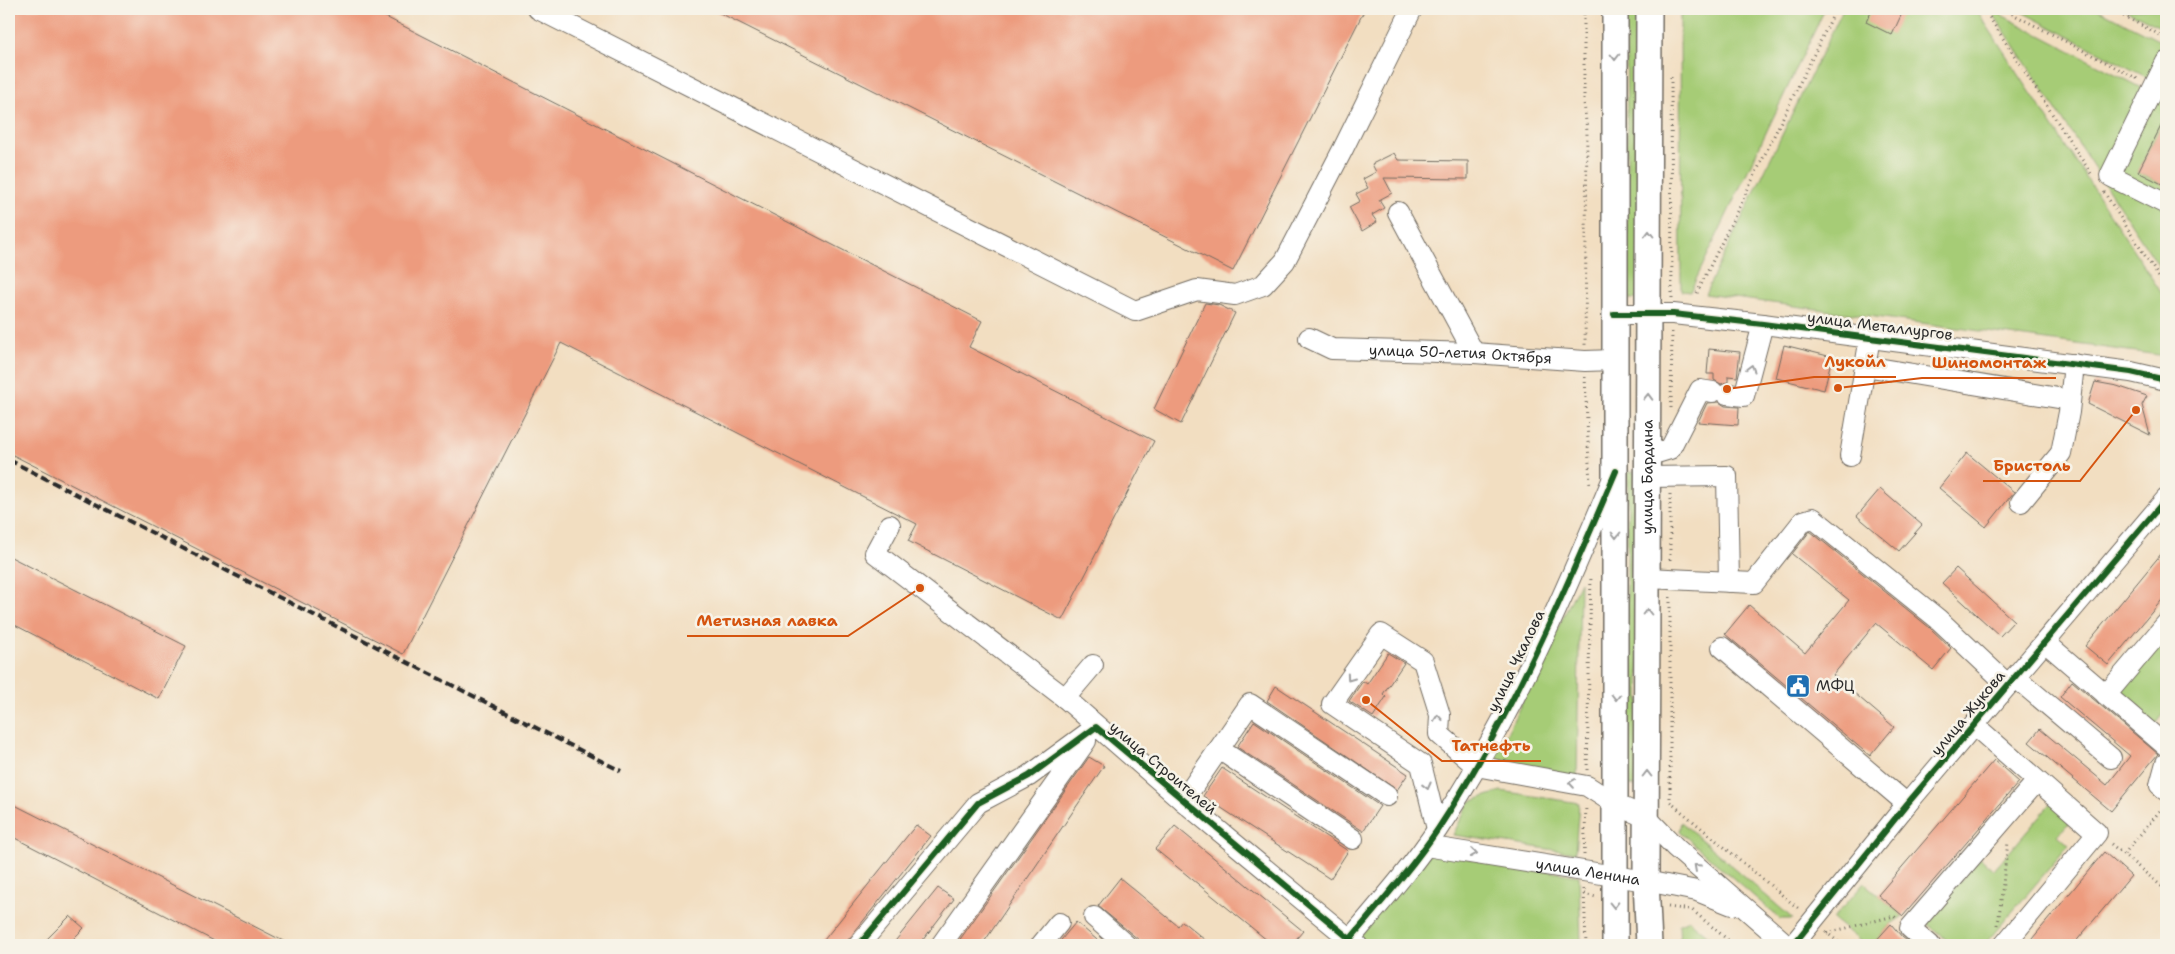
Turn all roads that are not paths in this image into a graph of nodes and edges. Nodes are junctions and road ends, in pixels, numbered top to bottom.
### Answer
1 (538, 9) edge
2 (1412, 9) edge
3 (1615, 9) edge
4 (1649, 9) edge
5 (2166, 62) edge
6 (2166, 204) edge
7 (1398, 212) dead end
8 (1614, 314) junction
9 (1661, 314) junction
10 (1763, 324) junction
11 (1870, 337) junction
12 (1309, 338) dead end
13 (1474, 353) junction
14 (1614, 360) junction
15 (2074, 364) junction
16 (1865, 366) junction
17 (2166, 380) edge
18 (2070, 400) junction
19 (1850, 456) dead end
20 (1654, 470) junction
21 (1616, 471) junction
22 (2166, 500) edge
23 (2021, 502) dead end
24 (890, 525) dead end
25 (1658, 578) junction
26 (1729, 582) junction
27 (2166, 624) edge
28 (2046, 643) junction
29 (1722, 647) dead end
30 (1094, 665) dead end
31 (2012, 681) junction
32 (2106, 695) junction
33 (1065, 698) junction
34 (1974, 725) junction
35 (1096, 727) junction
36 (2166, 746) edge
37 (1219, 749) junction
38 (2112, 758) dead end
39 (2166, 763) edge
40 (1476, 766) junction
41 (2037, 781) junction
42 (2166, 790) edge
43 (1387, 796) dead end
44 (1183, 801) junction
45 (1615, 804) junction
46 (1908, 804) junction
47 (1647, 818) junction
48 (1438, 829) junction
49 (1353, 839) dead end
50 (1426, 846) junction
51 (1614, 875) junction
52 (1646, 881) junction
53 (1746, 911) junction
54 (1094, 917) dead end
55 (1059, 924) dead end
56 (1351, 943) edge
57 (859, 945) edge
58 (941, 945) edge
59 (1041, 945) edge
60 (1126, 945) edge
61 (1615, 945) edge
62 (1649, 945) edge
63 (1787, 945) edge
64 (1792, 945) edge
65 (1930, 945) edge
66 (2004, 945) edge

1 - 2 street
3 -> 8 main road, улица Бардина
9 -> 4 main road, улица Бардина
5 - 6 street
7 - 13 street
8 - 9 street, улица Металлургов
8 - 14 main road, улица Бардина
9 - 10 street, улица Металлургов
20 -> 9 main road, улица Бардина
10 - 11 street, улица Металлургов
20 -> 10 street
11 - 15 street, улица Металлургов
11 - 16 street
12 - 13 street, улица 50-летия Октября
13 - 14 street, улица 50-летия Октября
14 - 21 main road, улица Бардина
15 - 17 street, улица Металлургов
15 - 18 street
16 - 18 street
16 - 19 street
18 - 23 street
20 - 25 main road, улица Бардина
20 - 26 street
21 - 40 street, улица Чкалова
21 -> 45 main road, улица Бардина
22 - 28 street, улица Жукова
24 - 33 street
25 - 26 street
47 -> 25 main road, улица Бардина
26 - 31 street
27 - 32 street
28 - 31 street, улица Жукова
28 - 32 street
29 - 46 street
30 - 33 street
31 - 34 street, улица Жукова
31 - 38 street
32 - 36 street
33 - 35 street
34 - 41 street
34 - 46 street, улица Жукова
35 - 44 street, улица Строителей
35 - 57 street, улица Строителей
35 - 58 street
37 - 43 street
37 - 44 street
37 - 49 street
39 - 42 street
45 -> 40 street, улица Ленина
40 - 48 street, улица Чкалова
40 -> 48 street
41 - 65 street
41 - 66 street
44 - 56 street, улица Строителей
45 - 47 street, улица Ленина
45 - 51 main road, улица Бардина
46 - 64 street, улица Жукова
47 - 52 main road, улица Бардина
53 -> 47 street, улица Ленина
48 - 50 street, улица Чкалова
50 -> 51 street, улица Ленина
50 - 56 street, улица Чкалова
51 - 52 street, улица Ленина
51 -> 61 main road, улица Бардина
52 - 53 street, улица Ленина
52 - 62 main road, улица Бардина
53 - 63 street, улица Ленина
54 - 60 street
55 - 59 street

